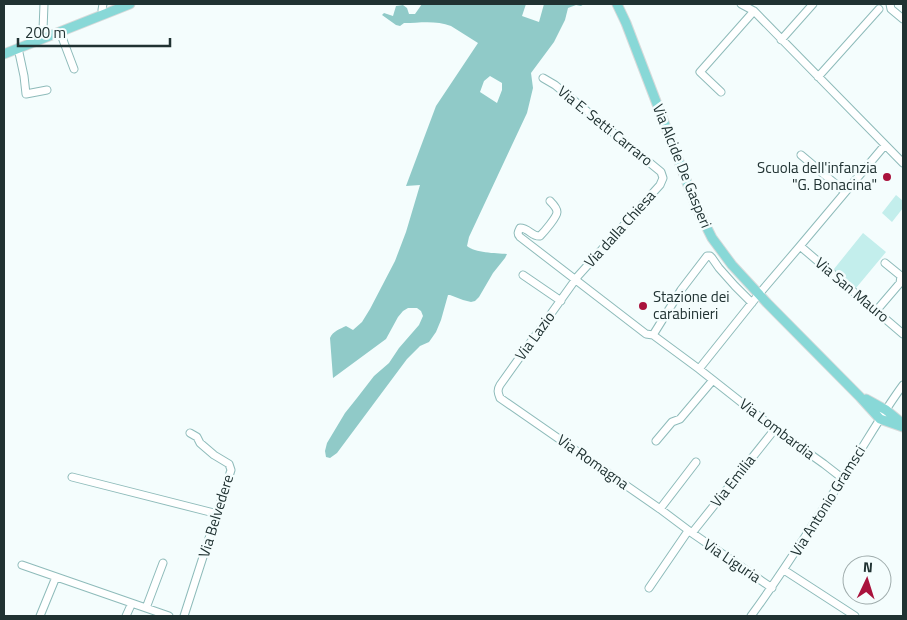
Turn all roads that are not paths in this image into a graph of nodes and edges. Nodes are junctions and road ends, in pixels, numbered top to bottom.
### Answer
1 (44, 4) edge
2 (102, 4) edge
3 (130, 4) edge
4 (616, 4) edge
5 (741, 4) edge
6 (813, 4) edge
7 (890, 6) edge
8 (752, 8) edge
9 (880, 9) dead end
10 (104, 14) junction
11 (903, 19) edge
12 (60, 32) junction
13 (45, 38) junction
14 (781, 40) junction
15 (18, 48) junction
16 (4, 54) edge
17 (74, 69) dead end
18 (818, 77) junction
19 (543, 78) dead end
20 (47, 90) dead end
21 (721, 92) dead end
22 (885, 145) junction
23 (801, 155) dead end
24 (903, 163) edge
25 (663, 178) joint
26 (845, 192) junction
27 (550, 201) dead end
28 (800, 246) junction
29 (885, 263) dead end
30 (523, 274) dead end
31 (576, 280) junction
32 (759, 294) junction
33 (561, 301) junction
34 (752, 302) junction
35 (876, 311) junction
36 (903, 334) edge
37 (653, 335) junction
38 (700, 369) junction
39 (713, 380) junction
40 (903, 385) edge
41 (498, 393) joint
42 (860, 397) junction
43 (886, 410) junction
44 (880, 419) junction
45 (903, 425) edge
46 (775, 428) junction
47 (190, 433) dead end
48 (656, 441) dead end
49 (696, 462) dead end
50 (72, 477) dead end
51 (842, 478) junction
52 (660, 509) junction
53 (218, 514) junction
54 (690, 532) junction
55 (22, 564) dead end
56 (163, 564) dead end
57 (784, 570) junction
58 (56, 576) junction
59 (649, 588) dead end
60 (772, 588) junction
61 (131, 605) dead end
62 (146, 608) junction
63 (40, 616) edge
64 (126, 616) edge
65 (169, 616) edge
66 (184, 616) edge
67 (751, 616) edge
68 (855, 616) edge

1 - 13 street
2 - 10 street
3 - 10 main road
4 - 32 main road, Via Alcide De Gasperi
5 - 8 street
6 - 14 street
7 - 11 street
8 - 14 street
8 - 21 street
9 - 18 street
10 - 12 main road
12 - 13 main road
12 - 17 street
13 - 15 main road
14 - 18 street
15 - 16 main road
15 - 20 street
18 - 22 street
19 - 25 street, Via E. Setti Carraro
22 - 24 street
22 - 26 street
23 - 26 street
25 - 31 street, Via dalla Chiesa
26 - 28 street
27 - 31 street, Via Lombardia
28 - 32 street
28 - 35 street, Via San Mauro
29 - 35 street
30 - 33 street
31 - 33 street, Via Lazio
31 - 37 street, Via Lombardia
32 - 34 street
32 - 42 main road, Via Alcide De Gasperi
33 - 41 street, Via Lazio
34 - 37 street
34 - 38 street
35 - 36 street, Via San Mauro
37 - 38 street, Via Lombardia
38 - 39 street, Via Lombardia
39 - 46 street, Via Lombardia
39 - 48 street
40 - 43 street, Via Antonio Gramsci
41 - 52 street, Via Romagna
42 - 43 main road, Via Alcide De Gasperi
42 - 44 main road, Via Alcide De Gasperi
43 - 44 street, Via Antonio Gramsci
43 - 45 main road, Via Alcide De Gasperi
44 - 45 main road
44 - 51 street, Via Antonio Gramsci
46 - 51 street, Via Lombardia
46 - 54 street, Via Emilia
47 - 53 street, Via Belvedere
49 - 52 street
50 - 53 street
51 - 57 street, Via Antonio Gramsci
52 - 54 street, Via Romagna
53 - 66 street, Via Belvedere
54 - 59 street
54 - 60 street, Via Liguria
55 - 58 street
56 - 62 street
57 - 60 street, Via Antonio Gramsci
57 - 68 street
58 - 62 street
58 - 63 street
60 - 67 street, Via Antonio Gramsci
61 - 64 street
62 - 65 street

